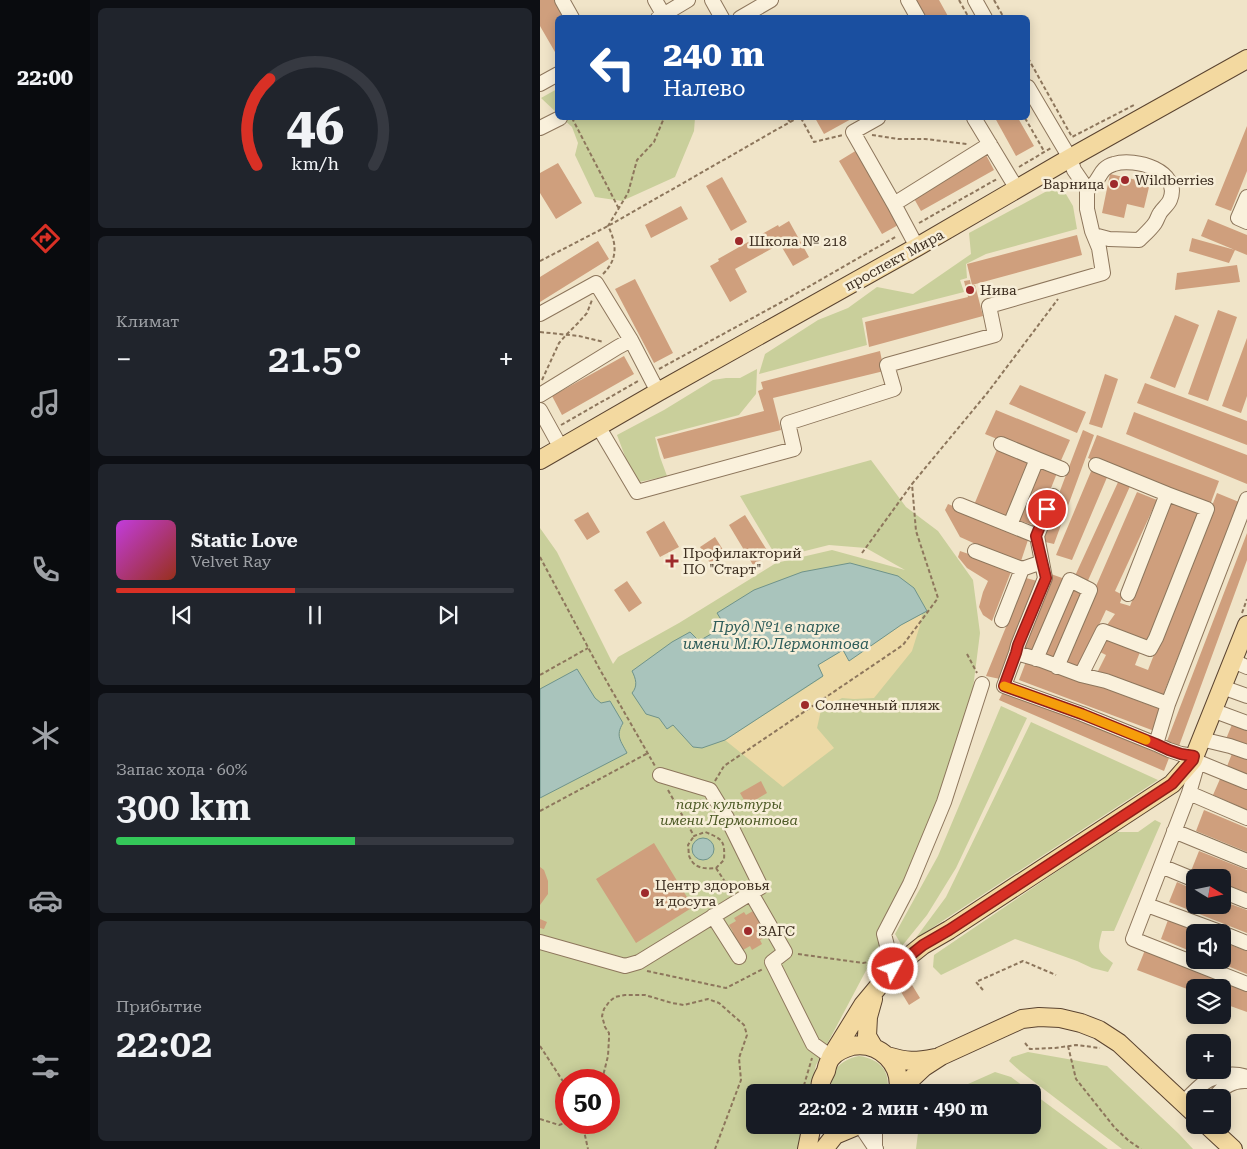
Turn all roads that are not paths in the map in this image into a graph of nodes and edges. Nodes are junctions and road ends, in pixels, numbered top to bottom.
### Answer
1 (562, 0) edge
2 (655, 0) edge
3 (688, 0) edge
4 (712, 0) edge
5 (771, 0) edge
6 (908, 0) edge
7 (975, 0) edge
8 (570, 15) edge
9 (661, 15) edge
10 (663, 15) edge
11 (720, 15) edge
12 (745, 15) edge
13 (916, 15) edge
14 (983, 15) edge
15 (1246, 62) edge
16 (555, 76) edge
17 (540, 84) edge
18 (1030, 90) edge
19 (556, 120) edge
20 (874, 120) edge
21 (975, 120) edge
22 (540, 128) edge
23 (987, 146) junction
24 (1070, 158) junction
25 (1017, 189) junction
26 (1087, 189) junction
27 (1247, 197) edge
28 (894, 204) junction
29 (1247, 222) edge
30 (1094, 235) junction
31 (917, 247) junction
32 (540, 314) edge
33 (631, 340) junction
34 (658, 392) junction
35 (540, 395) edge
36 (540, 410) edge
37 (598, 426) junction
38 (1001, 444) dead end
39 (561, 448) junction
40 (1037, 459) junction
41 (540, 460) edge
42 (1096, 465) dead end
43 (1062, 469) dead end
44 (1167, 494) junction
45 (1053, 496) dead end
46 (1247, 499) edge
47 (960, 505) dead end
48 (1010, 525) junction
49 (1036, 536) junction
50 (975, 551) dead end
51 (1042, 562) junction
52 (1022, 569) junction
53 (1128, 594) dead end
54 (1002, 620) dead end
55 (1247, 625) edge
56 (1016, 653) junction
57 (1036, 658) junction
58 (1240, 664) edge
59 (1057, 667) junction
60 (1080, 676) junction
61 (982, 684) road end
62 (1222, 687) junction
63 (1247, 696) edge
64 (1168, 704) junction
65 (1212, 710) junction
66 (1247, 724) edge
67 (1201, 739) junction
68 (1156, 744) junction
69 (1247, 752) edge
70 (1195, 760) junction
71 (660, 775) road end
72 (1247, 782) edge
73 (1188, 793) junction
74 (1247, 818) edge
75 (1174, 831) junction
76 (1247, 861) edge
77 (1161, 866) junction
78 (1186, 876) edge
79 (751, 893) junction
80 (1231, 895) edge
81 (1247, 901) edge
82 (1147, 905) junction
83 (714, 916) junction
84 (1197, 924) edge
85 (1231, 936) edge
86 (540, 942) edge
87 (1247, 942) edge
88 (739, 957) dead end
89 (891, 964) junction
90 (1247, 984) edge
91 (874, 991) junction
92 (881, 1052) junction
93 (940, 1056) junction
94 (831, 1057) junction
95 (1247, 1076) edge
96 (1247, 1081) edge
97 (822, 1084) edge
98 (899, 1084) edge
99 (906, 1084) edge
100 (1200, 1089) edge
101 (1221, 1089) edge
102 (1186, 1106) edge
103 (810, 1134) edge
104 (835, 1134) edge
105 (866, 1134) edge
106 (875, 1134) edge
107 (1216, 1134) edge
108 (876, 1148) edge
109 (807, 1149) edge
110 (824, 1149) edge
111 (1233, 1149) edge

1 - 8 street
2 - 9 street
3 - 10 street
4 - 11 street
5 - 12 street
6 - 13 street
7 - 14 street
15 - 24 main road, проспект Мира
16 - 17 street
18 - 24 street
19 - 22 street
20 - 28 street
21 - 23 street
23 - 25 street
23 - 28 street
24 - 25 main road, проспект Мира
24 - 26 street
25 - 31 main road, проспект Мира
26 - 30 street
26 - 30 street
27 - 29 street
28 - 31 street
30 - 37 street
31 - 34 main road, проспект Мира
32 - 33 street
33 - 34 street
33 - 35 street
34 - 37 main road, проспект Мира
36 - 39 street
37 - 39 main road, проспект Мира
38 - 40 street
39 - 41 main road, проспект Мира
40 - 43 street
40 - 48 street
42 - 44 street
44 - 53 street
44 - 60 street
45 - 49 street
46 - 64 street
47 - 48 street
48 - 49 street
49 - 51 street
50 - 52 street
51 - 52 street
51 - 56 street
52 - 54 street
55 - 58 main road
56 - 57 street
56 - 68 street
57 - 59 street
57 - 59 street
58 - 62 main road
59 - 60 street
60 - 64 street
61 - 89 street
62 - 63 street
62 - 65 main road
64 - 68 street
65 - 66 street
65 - 67 main road
67 - 69 street
67 - 70 main road
68 - 70 street
70 - 72 street
70 - 73 street
70 - 89 main road
71 - 79 street
73 - 74 street
73 - 75 street
75 - 76 street
75 - 77 street
77 - 78 street
77 - 82 street
79 - 83 street
79 - 94 street
80 - 81 street
82 - 84 street
82 - 90 street
83 - 86 street
83 - 88 street
85 - 87 street
89 - 91 main road
91 - 92 main road
91 - 94 main road
92 - 93 main road
92 - 94 main road
92 - 98 main road
93 - 99 main road
93 - 102 main road
94 - 97 main road
95 - 100 street
96 - 101 street
103 - 109 main road
104 - 110 main road
105 - 108 street
106 - 108 street
107 - 111 main road

